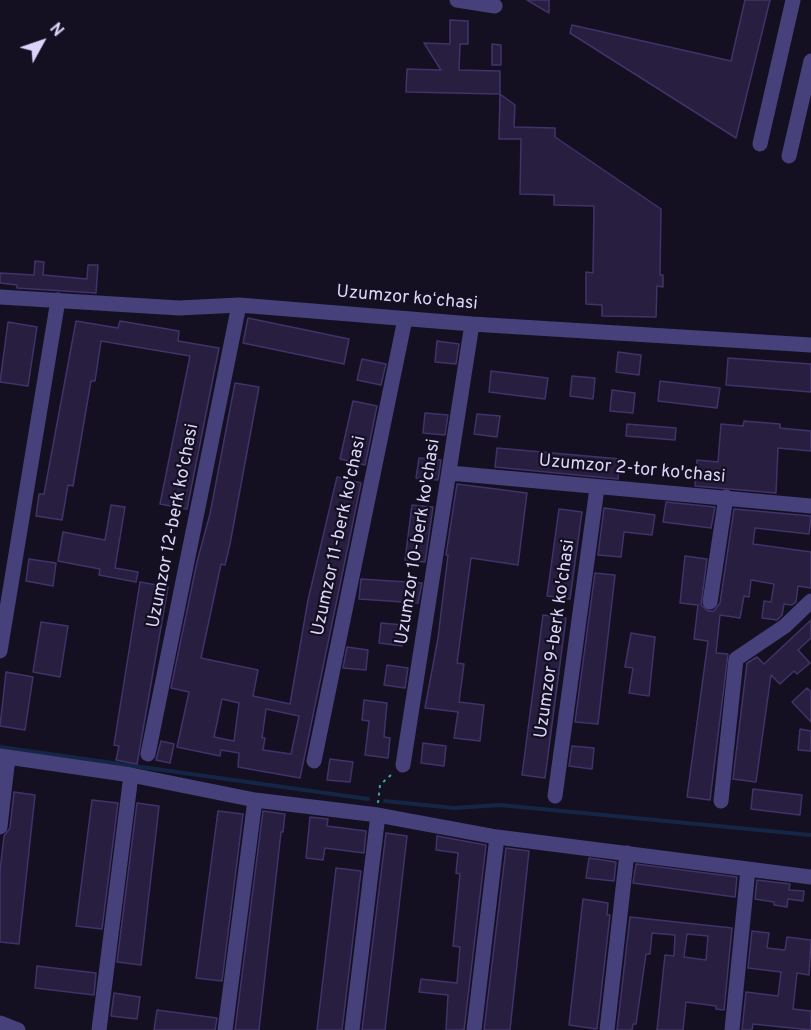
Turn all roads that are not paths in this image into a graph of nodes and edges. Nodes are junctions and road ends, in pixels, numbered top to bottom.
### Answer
1 (457, 0) edge
2 (793, 0) edge
3 (495, 6) dead end
4 (811, 61) edge
5 (760, 144) dead end
6 (789, 156) dead end
7 (0, 297) edge
8 (58, 300) junction
9 (239, 305) junction
10 (405, 319) junction
11 (471, 324) junction
12 (811, 345) edge
13 (450, 473) junction
14 (597, 488) junction
15 (726, 497) junction
16 (811, 506) edge
17 (811, 601) edge
18 (710, 602) dead end
19 (0, 651) edge
20 (148, 754) dead end
21 (4, 757) edge
22 (314, 761) dead end
23 (403, 765) road end
24 (130, 775) junction
25 (555, 796) dead end
26 (255, 800) junction
27 (721, 801) dead end
28 (378, 808) junction
29 (0, 827) edge
30 (497, 837) junction
31 (627, 853) junction
32 (748, 869) junction
33 (811, 877) edge
34 (0, 1023) edge
35 (18, 1030) edge
36 (99, 1030) edge
37 (225, 1030) edge
38 (352, 1030) edge
39 (474, 1030) edge
40 (606, 1030) edge
41 (732, 1030) edge

1 - 3 street
2 - 5 street
4 - 6 street
7 - 8 street, Uzumzor koʻchasi
8 - 9 street, Uzumzor koʻchasi
8 - 19 street
9 - 10 street, Uzumzor koʻchasi
9 - 20 street, Uzumzor 12-berk ko'chasi
10 - 11 street, Uzumzor koʻchasi
10 - 22 street, Uzumzor 11-berk ko'chasi
11 - 12 street, Uzumzor koʻchasi
11 - 13 street, Uzumzor 10-berk ko'chasi
13 - 14 street, Uzumzor 2-tor ko'chasi
13 - 23 street, Uzumzor 10-berk ko'chasi
14 - 15 street, Uzumzor 2-tor ko'chasi
14 - 25 street, Uzumzor 9-berk ko'chasi
15 - 16 street, Uzumzor 2-tor ko'chasi
15 - 18 street
17 - 27 street
21 - 24 street
21 - 29 street
24 - 26 street
24 - 36 street
26 - 28 street
26 - 37 street
28 - 30 street
28 - 38 street
30 - 31 street
30 - 39 street
31 - 32 street
31 - 40 street
32 - 33 street
32 - 41 street
34 - 35 street

